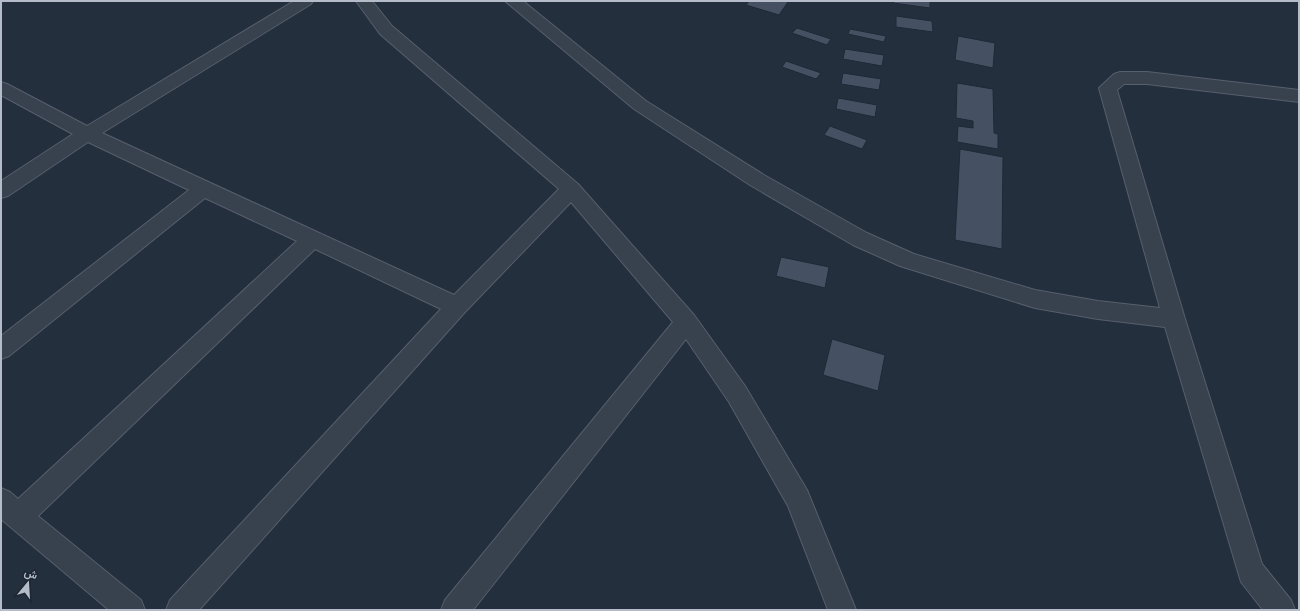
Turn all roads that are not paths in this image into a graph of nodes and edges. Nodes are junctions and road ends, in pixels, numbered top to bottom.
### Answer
1 (306, 1) edge
2 (364, 1) edge
3 (513, 1) edge
4 (1, 88) edge
5 (1299, 96) edge
6 (87, 134) junction
7 (204, 188) junction
8 (571, 189) junction
9 (1, 191) edge
10 (313, 239) junction
11 (457, 306) junction
12 (1174, 319) junction
13 (686, 322) junction
14 (1, 349) edge
15 (10, 509) edge
16 (131, 610) edge
17 (180, 610) edge
18 (455, 610) edge
19 (842, 610) edge
20 (1281, 610) edge

1 - 6 street
2 - 8 street
3 - 12 street
4 - 6 street
5 - 12 street
6 - 7 street
6 - 9 street
7 - 10 street
7 - 14 street
8 - 11 street
8 - 13 street
10 - 11 street
10 - 15 street
11 - 17 street
12 - 20 street
13 - 18 street
13 - 19 street
15 - 16 street

